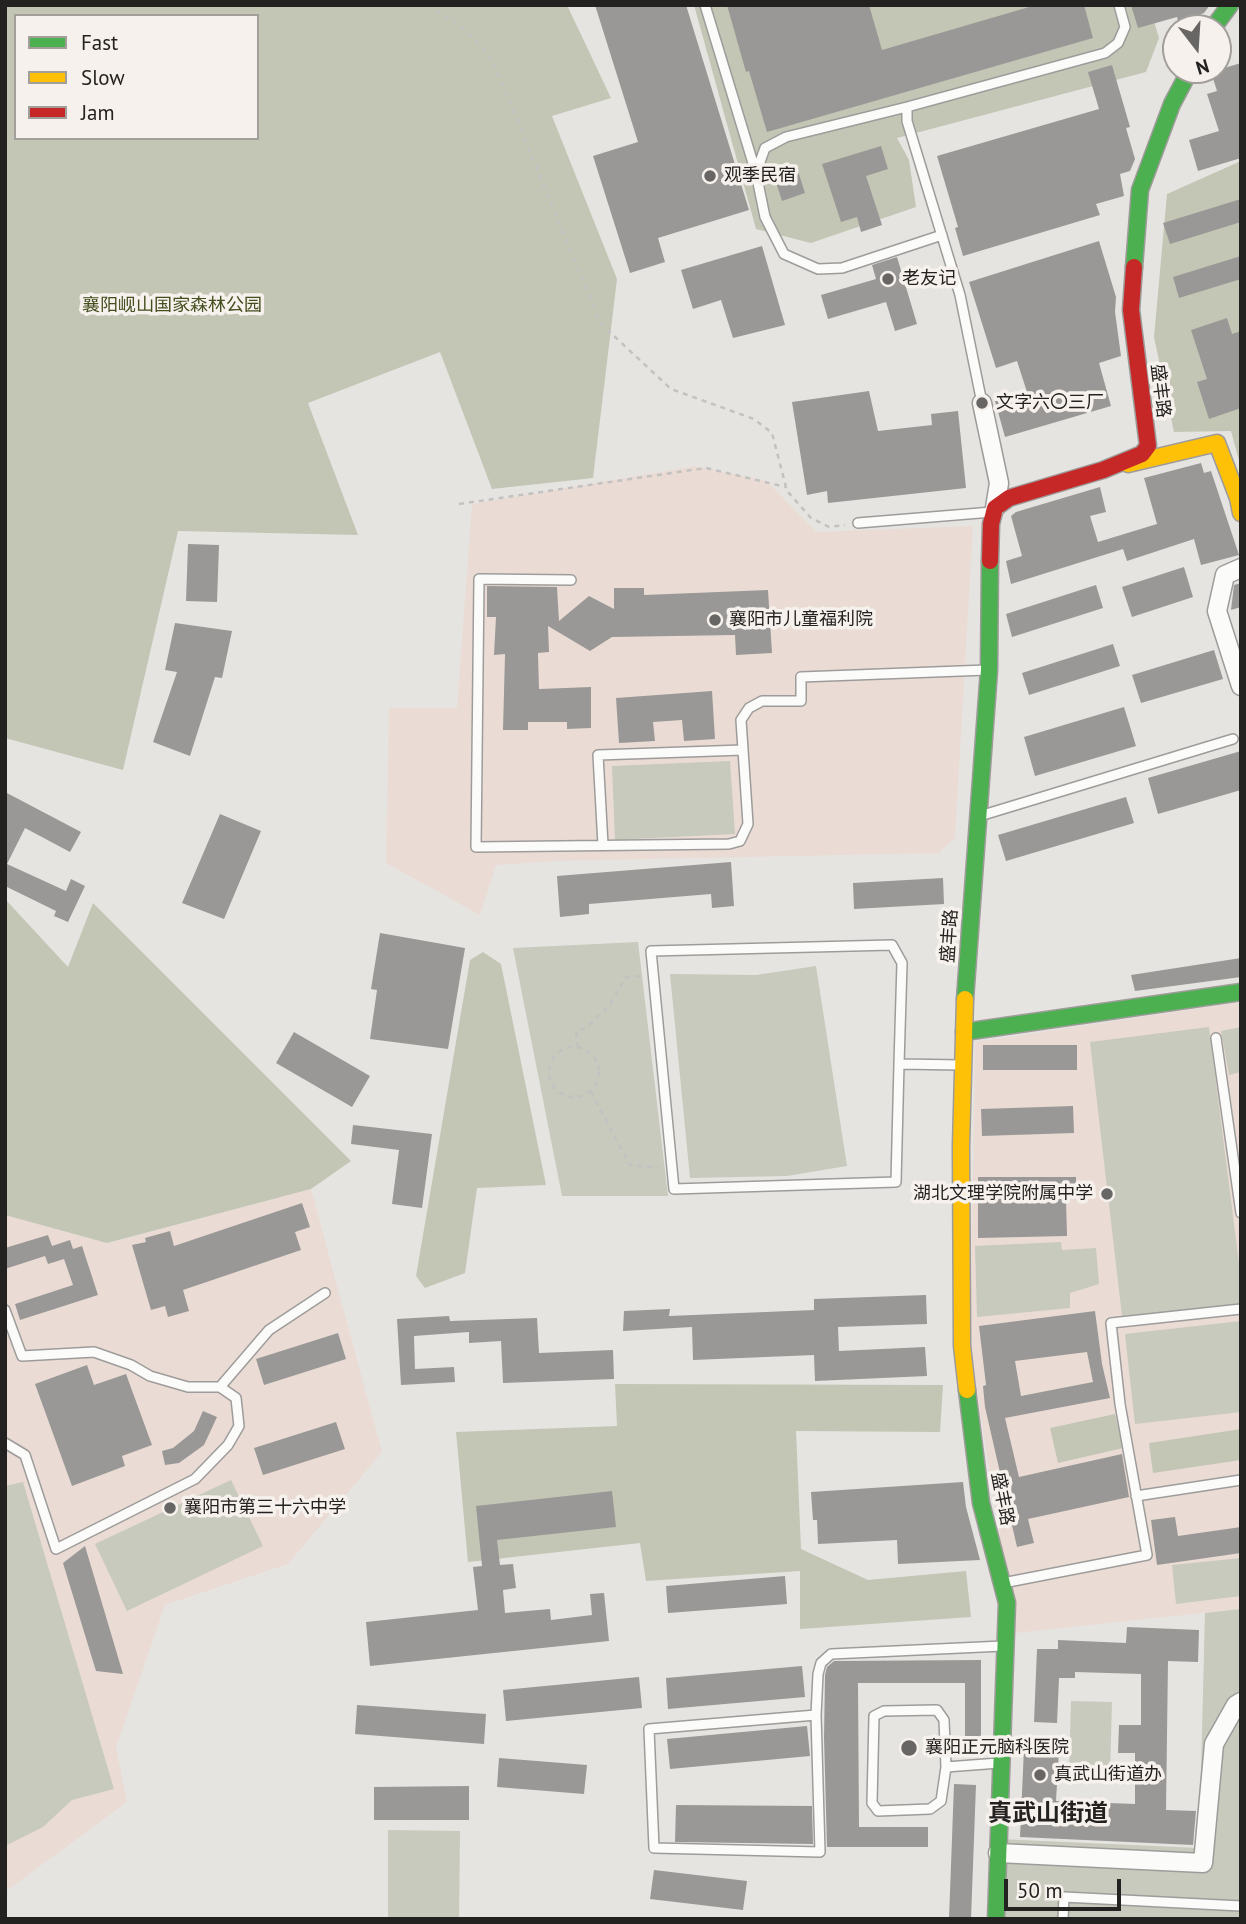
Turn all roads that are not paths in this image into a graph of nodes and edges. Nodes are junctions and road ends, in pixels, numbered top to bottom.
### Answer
1 (705, 5) edge
2 (1119, 5) edge
3 (1183, 84) edge
4 (907, 107) junction
5 (756, 173) junction
6 (942, 235) junction
7 (982, 403) joint
8 (1103, 470) junction
9 (995, 510) junction
10 (1241, 513) edge
11 (858, 523) road end
12 (1241, 568) edge
13 (571, 580) dead end
14 (989, 670) junction
15 (1241, 686) edge
16 (1233, 739) dead end
17 (743, 750) junction
18 (978, 816) junction
19 (603, 845) junction
20 (1241, 992) edge
21 (964, 1032) junction
22 (1216, 1038) dead end
23 (899, 1064) junction
24 (963, 1065) junction
25 (1241, 1213) edge
26 (325, 1293) dead end
27 (5, 1310) edge
28 (1241, 1310) edge
29 (220, 1387) junction
30 (5, 1443) edge
31 (1241, 1480) edge
32 (1136, 1496) junction
33 (1002, 1584) junction
34 (1005, 1646) junction
35 (1241, 1702) edge
36 (816, 1715) junction
37 (1001, 1763) junction
38 (946, 1767) junction
39 (998, 1853) junction
40 (1241, 1906) edge
41 (996, 1919) edge
42 (1063, 1919) edge

1 - 5 lane
2 - 4 lane
3 - 8 street, 盛丰路
4 - 5 lane
4 - 6 lane
5 - 6 lane
6 - 7 lane
7 - 9 street
8 - 9 street, 盛丰路
8 - 10 street
9 - 11 lane
9 - 14 street, 盛丰路
12 - 15 street
13 - 19 lane
14 - 17 lane
14 - 18 street, 盛丰路
16 - 18 lane
17 - 19 lane
17 - 19 lane
18 - 21 street, 盛丰路
20 - 21 street
21 - 24 street, 盛丰路
22 - 25 lane
23 - 23 lane
23 - 24 lane
24 - 33 street, 盛丰路
26 - 29 lane
27 - 29 lane
28 - 32 lane
29 - 30 lane
31 - 32 lane
32 - 33 lane
33 - 34 street, 盛丰路
34 - 36 lane
34 - 37 street, 盛丰路
35 - 39 street
36 - 36 lane
37 - 38 lane
37 - 39 street, 盛丰路
38 - 38 lane
39 - 41 street, 盛丰路
40 - 42 lane

